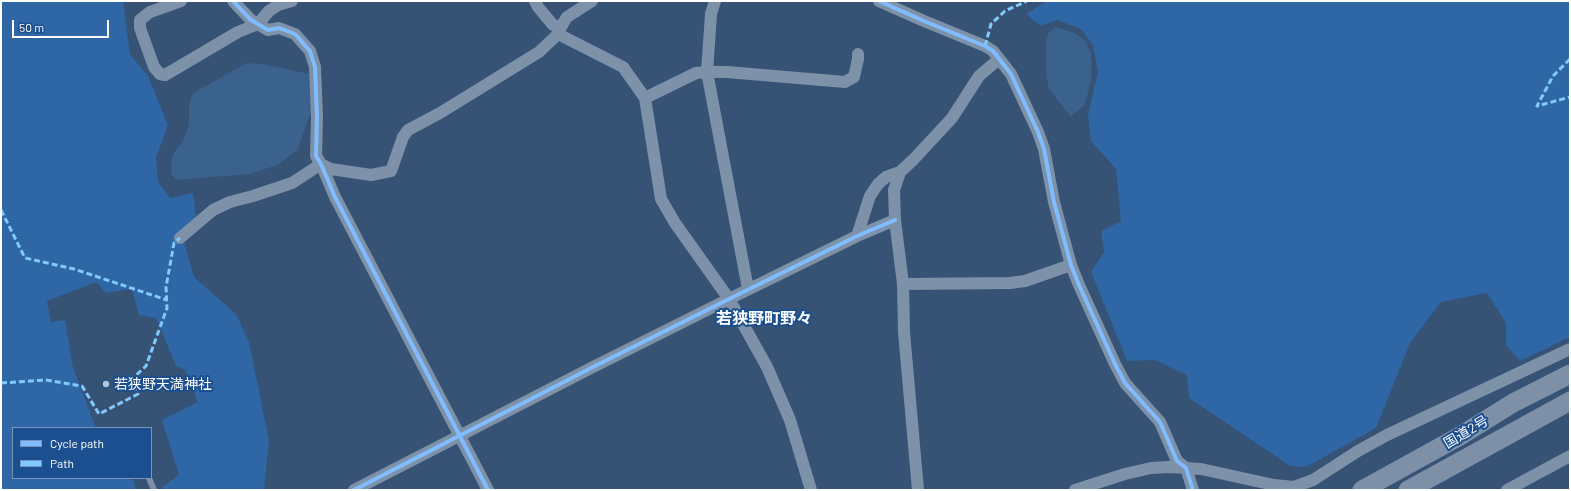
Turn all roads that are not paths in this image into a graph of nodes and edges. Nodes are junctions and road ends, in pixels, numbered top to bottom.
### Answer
1 (181, 1) edge
2 (233, 1) edge
3 (292, 1) edge
4 (535, 1) edge
5 (592, 1) edge
6 (715, 1) edge
7 (879, 1) edge
8 (258, 24) junction
9 (559, 31) junction
10 (858, 54) dead end
11 (999, 59) junction
12 (707, 72) junction
13 (645, 98) junction
14 (321, 164) junction
15 (900, 172) junction
16 (895, 220) junction
17 (857, 236) junction
18 (180, 238) dead end
19 (1071, 265) junction
20 (903, 284) junction
21 (748, 290) junction
22 (729, 299) junction
23 (1570, 349) edge
24 (1570, 374) edge
25 (1570, 401) edge
26 (460, 436) junction
27 (1570, 456) edge
28 (1186, 468) junction
29 (148, 479) edge
30 (1510, 489) edge
31 (154, 490) edge
32 (354, 490) edge
33 (488, 490) edge
34 (810, 490) edge
35 (918, 490) edge
36 (1075, 490) edge
37 (1193, 490) edge
38 (1362, 490) edge
39 (1408, 490) edge

1 - 8 street
2 - 8 street
3 - 8 street
4 - 9 street
5 - 9 street
6 - 12 street
7 - 11 street
8 - 14 street
9 - 13 street
9 - 14 street
10 - 12 street
11 - 15 street
11 - 19 street
12 - 13 street
12 - 21 street
13 - 22 street
14 - 18 street
14 - 26 street
15 - 16 street
15 - 17 street
16 - 17 street
16 - 20 street
17 - 21 street
19 - 20 street
19 - 28 street
20 - 35 street
21 - 22 street
22 - 26 street
22 - 34 street
23 - 28 street
24 - 38 highway, 国道2号
25 - 39 highway, 国道2号
26 - 32 street
26 - 33 street
27 - 30 street
28 - 36 street
28 - 37 street
29 - 31 lane

